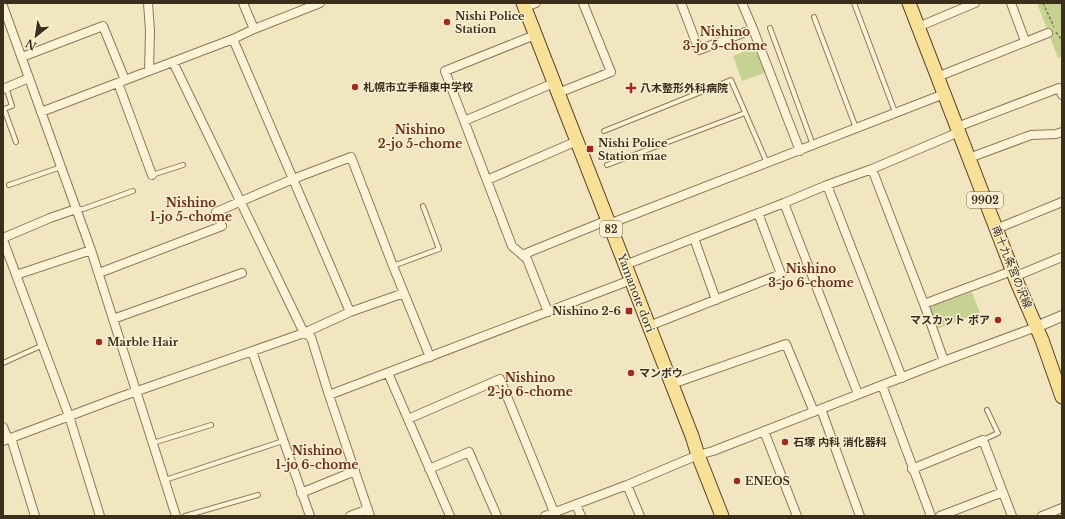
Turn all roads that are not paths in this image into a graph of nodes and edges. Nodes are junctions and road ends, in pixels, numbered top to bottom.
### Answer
1 (148, 3) edge
2 (243, 3) edge
3 (320, 3) edge
4 (583, 3) edge
5 (681, 3) edge
6 (742, 3) edge
7 (854, 3) edge
8 (909, 3) edge
9 (974, 3) edge
10 (1011, 3) edge
11 (528, 4) edge
12 (3, 6) edge
13 (814, 16) dead end
14 (918, 27) junction
15 (770, 28) dead end
16 (254, 29) junction
17 (753, 29) junction
18 (1048, 33) dead end
19 (535, 35) junction
20 (233, 39) junction
21 (1026, 41) junction
22 (22, 57) junction
23 (173, 62) junction
24 (149, 71) junction
25 (938, 77) junction
26 (29, 78) junction
27 (121, 81) junction
28 (5, 88) edge
29 (556, 88) junction
30 (944, 94) junction
31 (1062, 94) edge
32 (41, 112) junction
33 (895, 112) junction
34 (745, 113) junction
35 (464, 121) junction
36 (856, 128) junction
37 (958, 130) junction
38 (604, 131) dead end
39 (1062, 132) edge
40 (577, 141) junction
41 (16, 142) dead end
42 (813, 145) junction
43 (800, 151) junction
44 (969, 158) junction
45 (767, 163) junction
46 (182, 164) dead end
47 (607, 165) dead end
48 (61, 167) junction
49 (872, 169) junction
50 (152, 175) joint
51 (293, 179) junction
52 (487, 180) junction
53 (9, 185) dead end
54 (827, 185) junction
55 (134, 191) dead end
56 (241, 202) junction
57 (1062, 202) edge
58 (784, 203) junction
59 (423, 206) dead end
60 (76, 209) junction
61 (758, 213) junction
62 (608, 222) junction
63 (996, 229) junction
64 (694, 238) junction
65 (3, 239) edge
66 (91, 250) junction
67 (522, 255) junction
68 (1062, 257) edge
69 (625, 265) junction
70 (393, 266) junction
71 (99, 273) junction
72 (242, 273) dead end
73 (1013, 274) junction
74 (16, 275) junction
75 (631, 280) junction
76 (404, 293) junction
77 (716, 300) junction
78 (924, 304) junction
79 (350, 312) junction
80 (548, 312) junction
81 (1062, 316) edge
82 (113, 318) junction
83 (649, 326) junction
84 (1036, 327) junction
85 (304, 333) junction
86 (43, 345) junction
87 (252, 351) junction
88 (430, 356) junction
89 (944, 361) junction
90 (3, 363) edge
91 (388, 373) junction
92 (902, 378) junction
93 (672, 384) junction
94 (882, 385) junction
95 (137, 392) junction
96 (858, 394) junction
97 (329, 395) junction
98 (1062, 396) edge
99 (817, 410) junction
100 (987, 410) dead end
101 (70, 416) junction
102 (408, 419) junction
103 (211, 425) dead end
104 (3, 427) edge
105 (764, 431) junction
106 (7, 439) edge
107 (983, 440) junction
108 (284, 441) junction
109 (153, 442) junction
110 (698, 455) junction
111 (429, 469) junction
112 (912, 469) junction
113 (355, 471) junction
114 (164, 480) junction
115 (627, 485) junction
116 (1003, 492) junction
117 (301, 493) junction
118 (258, 495) dead end
119 (576, 505) junction
120 (1062, 508) edge
121 (369, 512) edge
122 (554, 512) junction
123 (35, 516) edge
124 (100, 516) edge
125 (176, 516) edge
126 (185, 516) edge
127 (310, 516) edge
128 (350, 516) edge
129 (450, 516) edge
130 (497, 516) edge
131 (545, 516) edge
132 (581, 516) edge
133 (640, 516) edge
134 (722, 516) edge
135 (797, 516) edge
136 (860, 516) edge
137 (930, 516) edge
138 (940, 516) edge
139 (1012, 516) edge
140 (1042, 516) edge

1 - 24 street
2 - 16 street
3 - 16 street
4 - 29 street
5 - 17 street
6 - 17 street
7 - 33 lane
8 - 14 main road, 南十九条宮の沢線 / 9902
9 - 14 street
10 - 21 street
11 - 19 main road, Yamanote dori / 82
12 - 22 street
13 - 36 lane
14 - 25 main road, 南十九条宮の沢線 / 9902
15 - 42 lane
16 - 20 street
17 - 43 street
18 - 21 street
19 - 29 main road, Yamanote dori / 82
19 - 35 street
20 - 23 street
20 - 51 street
21 - 25 street
22 - 26 street
22 - 27 street
23 - 24 street
23 - 56 street
24 - 27 street
25 - 30 main road, 南十九条宮の沢線 / 9902
26 - 28 street
26 - 32 street
27 - 32 street
27 - 50 street
28 - 41 lane
29 - 35 street
29 - 40 main road, Yamanote dori / 82
30 - 33 street
30 - 37 main road, 南十九条宮の沢線 / 9902
31 - 37 street
32 - 48 street
33 - 36 street
34 - 38 lane
34 - 45 lane
34 - 47 lane
35 - 52 street
36 - 42 street
37 - 44 main road, 南十九条宮の沢線 / 9902
37 - 49 street
39 - 44 street
40 - 52 street
40 - 62 main road, Yamanote dori / 82
42 - 43 street
43 - 45 street
44 - 63 main road, 南十九条宮の沢線 / 9902
45 - 62 street
46 - 50 lane
48 - 53 lane
48 - 60 street
49 - 54 street
49 - 78 street
51 - 56 street
51 - 70 street
51 - 79 street
52 - 67 street
54 - 58 street
54 - 92 street
55 - 60 lane
56 - 71 street
56 - 85 street
57 - 63 street
58 - 61 street
58 - 96 street
59 - 70 lane
60 - 65 street
60 - 66 street
61 - 64 street
61 - 77 street
62 - 67 street
62 - 69 main road, Yamanote dori / 82
63 - 73 main road, 南十九条宮の沢線 / 9902
64 - 69 street
64 - 77 street
65 - 74 street
66 - 71 street
66 - 74 street
67 - 80 street
68 - 73 street
69 - 75 main road, Yamanote dori / 82
70 - 76 street
71 - 82 street
72 - 82 street
73 - 78 street
73 - 84 main road, 南十九条宮の沢線 / 9902
74 - 86 street
75 - 80 street
75 - 83 main road, Yamanote dori / 82
76 - 79 street
76 - 88 street
77 - 83 street
78 - 89 street
79 - 85 street
80 - 88 street
81 - 84 street
82 - 95 street
83 - 93 main road, Yamanote dori / 82
84 - 89 street
84 - 98 main road, 南十九条宮の沢線 / 9902
85 - 87 street
85 - 97 street
86 - 90 lane
86 - 101 street
87 - 95 street
87 - 108 street
88 - 91 street
89 - 92 street
91 - 97 street
91 - 102 street
92 - 94 street
93 - 99 street
93 - 110 main road, Yamanote dori / 82
94 - 96 street
94 - 112 street
95 - 101 street
95 - 109 street
96 - 99 street
97 - 113 street
99 - 105 street
99 - 136 street
100 - 107 lane
101 - 106 street
101 - 124 street
102 - 111 street
102 - 122 street
103 - 109 lane
104 - 106 street
105 - 110 street
105 - 135 street
106 - 123 street
107 - 112 street
107 - 116 street
108 - 114 lane
108 - 117 street
109 - 114 street
110 - 115 street
110 - 134 main road, Yamanote dori / 82
111 - 129 street
111 - 130 street
112 - 137 street
113 - 117 street
113 - 121 street
114 - 125 street
115 - 119 street
115 - 133 street
116 - 138 street
116 - 139 street
117 - 127 street
118 - 126 lane
119 - 122 street
119 - 132 street
120 - 140 street
121 - 128 street
122 - 131 street

